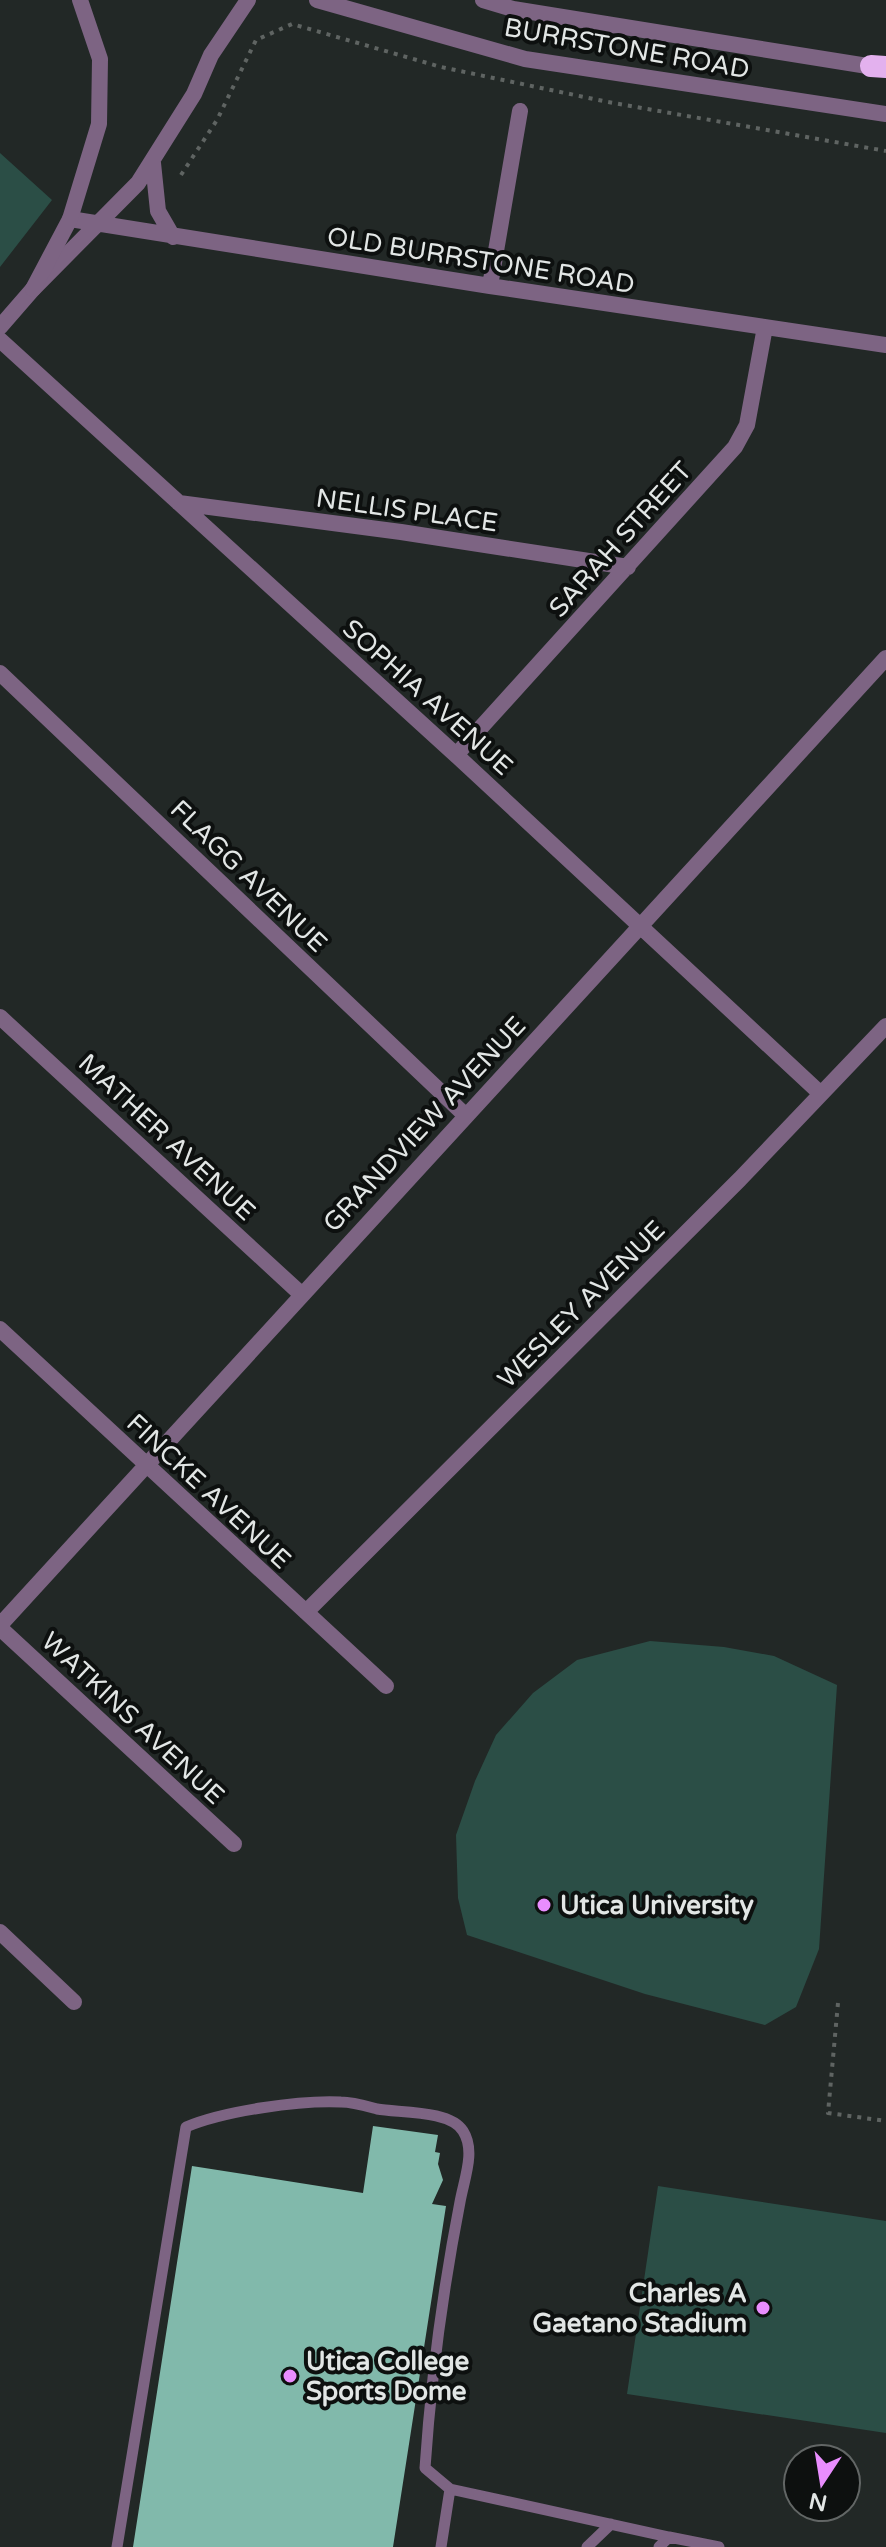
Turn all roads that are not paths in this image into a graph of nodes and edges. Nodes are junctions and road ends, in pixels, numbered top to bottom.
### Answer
1 (80, 0) edge
2 (248, 0) edge
3 (317, 0) edge
4 (483, 0) edge
5 (881, 68) edge
6 (520, 111) dead end
7 (886, 114) edge
8 (153, 161) junction
9 (70, 219) junction
10 (99, 225) junction
11 (173, 237) junction
12 (490, 286) junction
13 (33, 289) junction
14 (0, 327) edge
15 (765, 327) junction
16 (0, 340) edge
17 (886, 345) edge
18 (179, 503) junction
19 (628, 567) junction
20 (886, 658) edge
21 (0, 673) edge
22 (456, 755) junction
23 (640, 925) junction
24 (0, 1017) edge
25 (886, 1026) edge
26 (821, 1094) junction
27 (465, 1115) junction
28 (301, 1294) junction
29 (0, 1329) edge
30 (147, 1466) junction
31 (306, 1612) junction
32 (0, 1626) edge
33 (386, 1686) dead end
34 (234, 1844) dead end
35 (0, 1932) edge
36 (74, 2002) dead end
37 (450, 2489) junction
38 (611, 2524) junction
39 (669, 2537) junction
40 (117, 2547) edge
41 (441, 2547) edge
42 (587, 2547) edge
43 (659, 2547) edge
44 (719, 2547) edge

1 - 9 street
2 - 8 street
3 - 7 street, BURRSTONE ROAD
4 - 5 street, BURRSTONE ROAD
6 - 12 street
8 - 10 street
8 - 11 street
9 - 10 street, OLD BURRSTONE ROAD
9 - 13 street
10 - 11 street, OLD BURRSTONE ROAD
10 - 13 street
11 - 12 street, OLD BURRSTONE ROAD
12 - 15 street, OLD BURRSTONE ROAD
13 - 14 street
15 - 17 street, OLD BURRSTONE ROAD
15 - 19 street, SARAH STREET
16 - 18 street, SOPHIA AVENUE
18 - 19 street, NELLIS PLACE
18 - 22 street, SOPHIA AVENUE
19 - 22 street, SARAH STREET
20 - 23 street, GRANDVIEW AVENUE
21 - 27 street, FLAGG AVENUE
22 - 23 street, SOPHIA AVENUE
23 - 26 street, SOPHIA AVENUE
23 - 27 street, GRANDVIEW AVENUE
24 - 28 street, MATHER AVENUE
25 - 26 street, WESLEY AVENUE
26 - 31 street, WESLEY AVENUE
27 - 28 street, GRANDVIEW AVENUE
28 - 30 street, GRANDVIEW AVENUE
29 - 30 street, FINCKE AVENUE
30 - 31 street, FINCKE AVENUE
30 - 32 street, GRANDVIEW AVENUE
31 - 33 street, FINCKE AVENUE
32 - 34 street, WATKINS AVENUE
35 - 36 street
37 - 38 lane
37 - 40 lane
37 - 41 lane
38 - 39 lane
38 - 42 lane
39 - 43 lane
39 - 44 lane

